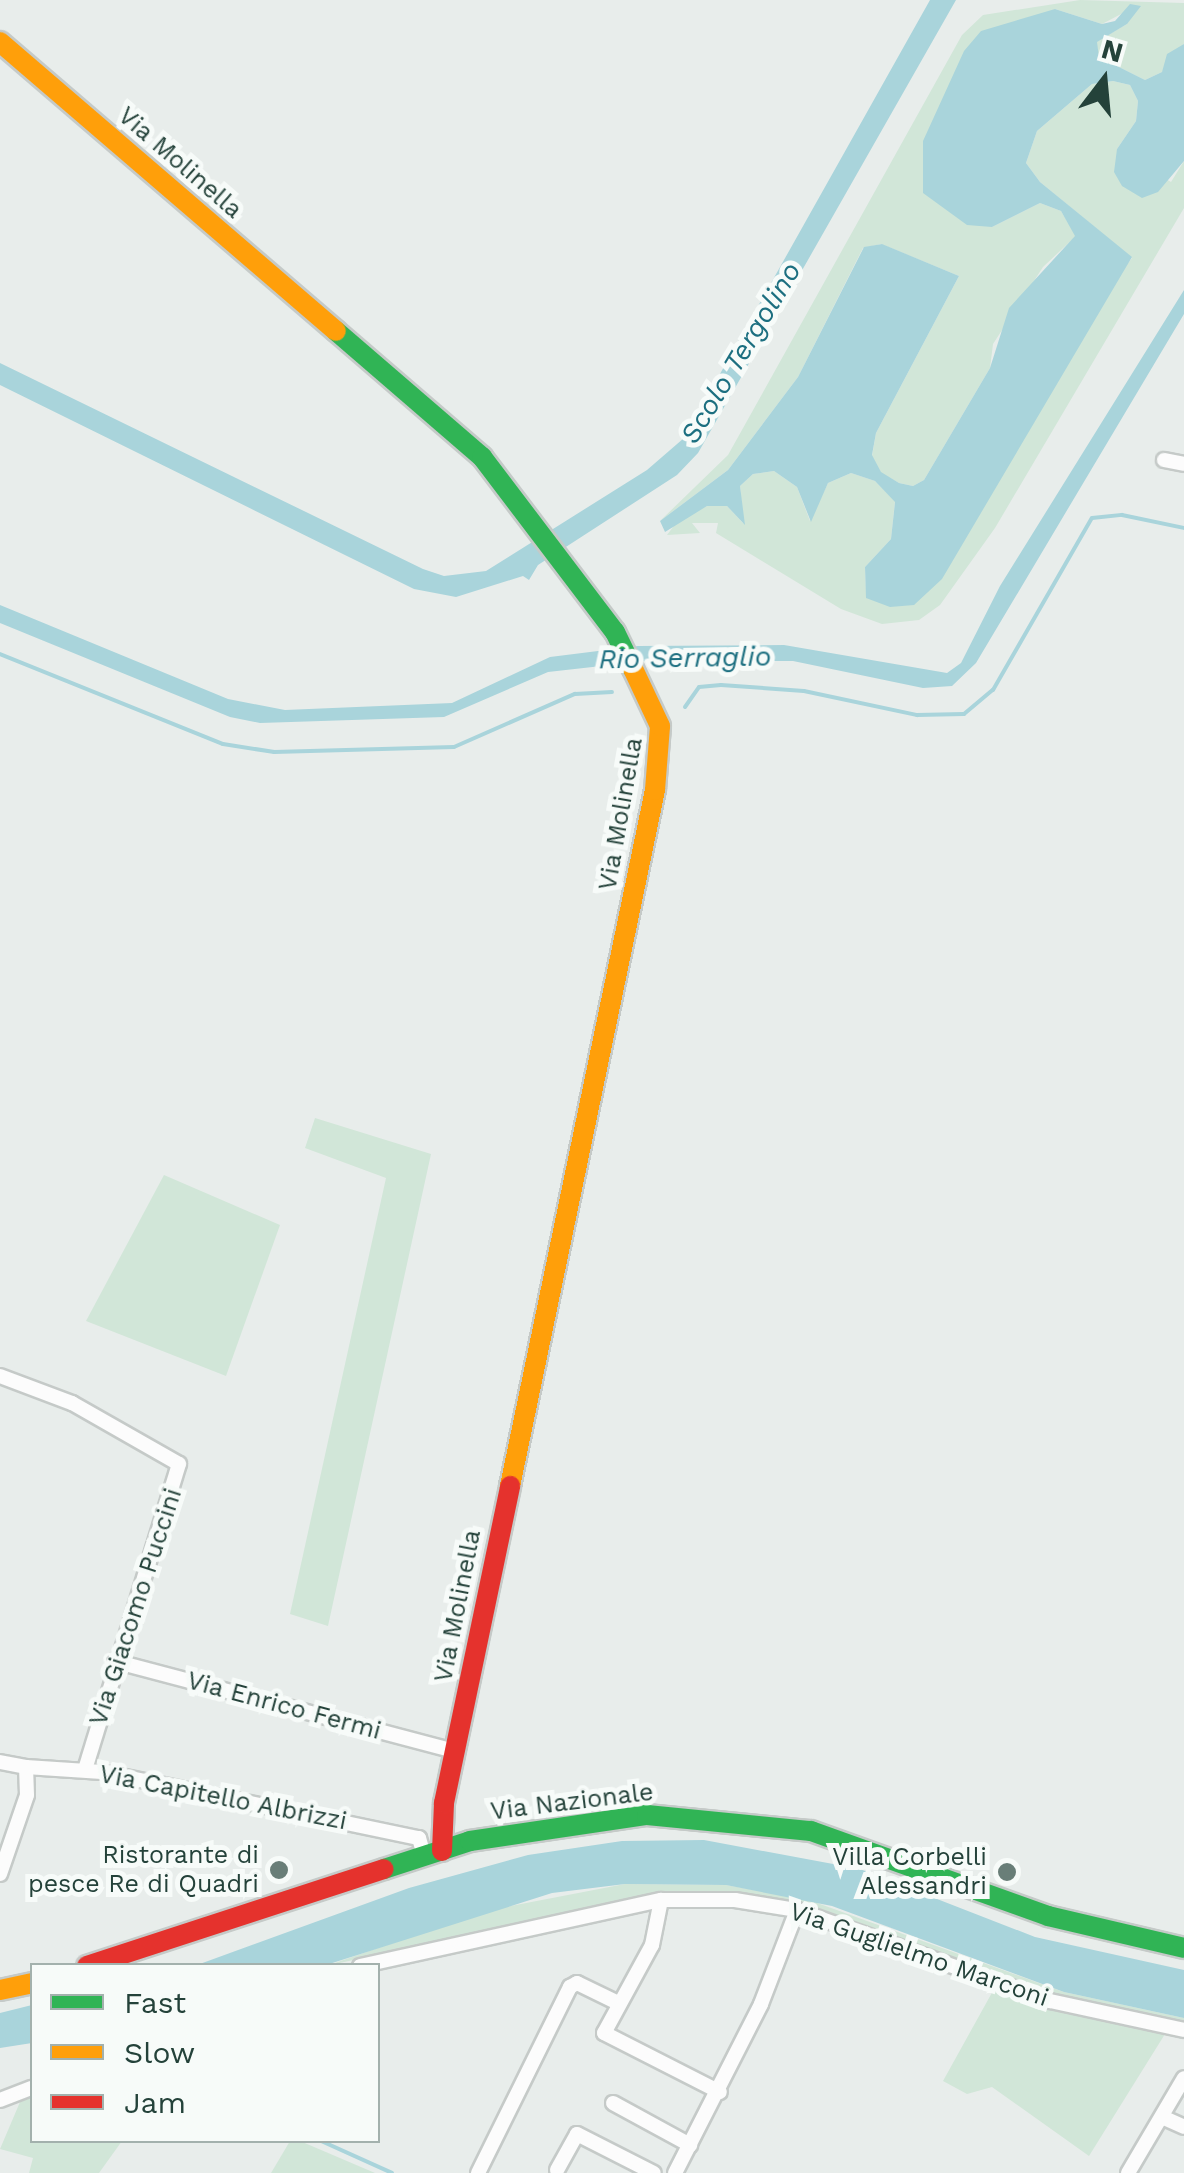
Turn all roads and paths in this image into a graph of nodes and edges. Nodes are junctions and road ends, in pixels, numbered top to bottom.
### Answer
1 (0, 42) edge
2 (1164, 460) dead end
3 (1184, 464) edge
4 (0, 1376) edge
5 (114, 1660) junction
6 (454, 1751) junction
7 (0, 1762) edge
8 (26, 1767) junction
9 (85, 1770) junction
10 (431, 1845) junction
11 (0, 1874) edge
12 (661, 1900) junction
13 (797, 1910) junction
14 (1184, 1948) edge
15 (95, 1963) edge
16 (374, 1963) edge
17 (30, 1983) edge
18 (0, 1990) edge
19 (618, 2003) junction
20 (1184, 2030) edge
21 (1184, 2078) edge
22 (30, 2089) edge
23 (720, 2092) junction
24 (0, 2100) edge
25 (613, 2103) dead end
26 (1162, 2117) junction
27 (1184, 2127) edge
28 (690, 2145) junction
29 (557, 2170) dead end
30 (478, 2173) edge
31 (654, 2173) edge
32 (675, 2173) edge
33 (1128, 2173) edge

1 - 6 street, Via Molinella
2 - 3 street
4 - 5 street, Via Giacomo Puccini
5 - 6 street, Via Enrico Fermi
5 - 9 street, Via Giacomo Puccini
6 - 10 street, Via Molinella
7 - 8 street, Via Capitello Albrizzi
8 - 9 street, Via Capitello Albrizzi
8 - 11 street
9 - 10 street, Via Capitello Albrizzi
10 - 14 street, Via Nazionale
10 - 15 street, Via Nazionale
12 - 13 street, Via Guglielmo Marconi
12 - 16 street, Via Guglielmo Marconi
12 - 19 street
13 - 20 street, Via Guglielmo Marconi
13 - 23 street
17 - 18 street
19 - 23 street
19 - 30 street
21 - 26 street
22 - 24 street
23 - 28 street
25 - 28 street
26 - 27 street
26 - 33 street
28 - 32 street
29 - 31 street

